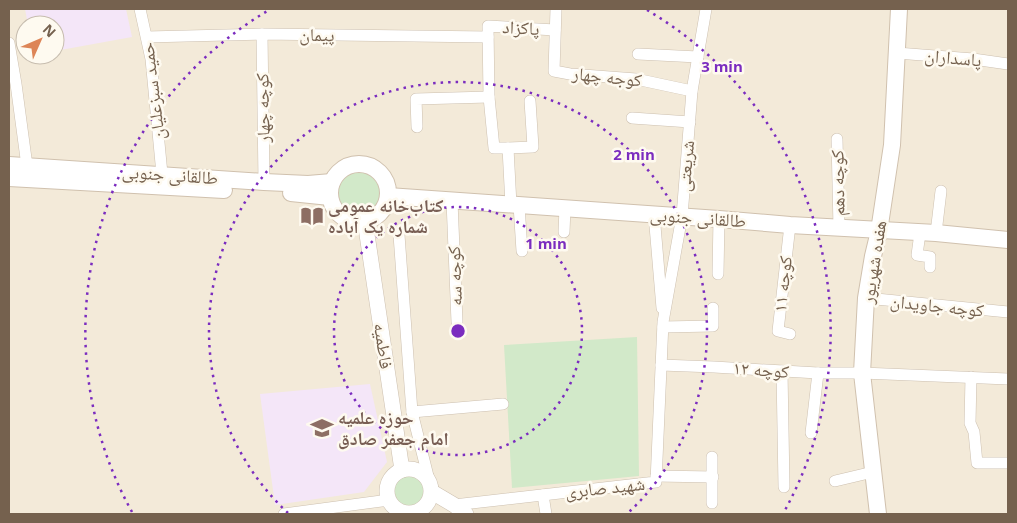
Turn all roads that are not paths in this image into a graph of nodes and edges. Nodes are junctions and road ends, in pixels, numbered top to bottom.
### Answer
1 (140, 9) edge
2 (556, 9) edge
3 (706, 9) edge
4 (899, 9) edge
5 (555, 30) junction
6 (488, 32) junction
7 (262, 34) junction
8 (147, 38) junction
9 (9, 43) edge
10 (897, 53) junction
11 (638, 54) dead end
12 (698, 57) junction
13 (1008, 64) edge
14 (692, 92) junction
15 (489, 97) junction
16 (530, 101) dead end
17 (632, 118) dead end
18 (690, 122) junction
19 (417, 127) dead end
20 (837, 139) dead end
21 (508, 148) junction
22 (9, 165) edge
23 (27, 166) junction
24 (162, 174) junction
25 (9, 178) edge
26 (264, 182) junction
27 (331, 189) junction
28 (941, 191) dead end
29 (388, 196) junction
30 (452, 201) junction
31 (515, 205) junction
32 (565, 208) junction
33 (654, 214) junction
34 (682, 216) junction
35 (719, 219) junction
36 (365, 221) junction
37 (790, 225) junction
38 (839, 228) junction
39 (879, 230) junction
40 (564, 232) dead end
41 (928, 233) junction
42 (399, 235) dead end
43 (1008, 240) edge
44 (522, 251) dead end
45 (930, 267) dead end
46 (718, 274) dead end
47 (866, 298) junction
48 (713, 308) dead end
49 (1008, 312) edge
50 (457, 322) dead end
51 (663, 325) junction
52 (790, 334) dead end
53 (661, 366) junction
54 (782, 371) junction
55 (818, 373) junction
56 (862, 373) junction
57 (970, 377) junction
58 (1008, 379) edge
59 (503, 404) dead end
60 (412, 412) junction
61 (811, 433) dead end
62 (712, 457) dead end
63 (1008, 464) edge
64 (402, 470) junction
65 (873, 472) junction
66 (656, 476) junction
67 (713, 477) junction
68 (835, 481) dead end
69 (430, 486) junction
70 (784, 487) dead end
71 (543, 495) junction
72 (712, 503) dead end
73 (380, 506) edge
74 (460, 510) edge
75 (284, 514) edge
76 (289, 514) edge
77 (546, 514) edge
78 (878, 514) edge

1 - 8 street, حمید سبزعلیان
2 - 5 street, کوجه چهار
3 - 12 street, شریعتی
4 - 10 main road, هفده شهریور
5 - 6 street, پاکزاد
5 - 14 street, کوجه چهار
6 - 7 street, پیمان
6 - 15 street
7 - 8 street, پیمان
7 - 26 street, کوچه چهار
8 - 24 street, حمید سبزعلیان
9 - 23 street
10 - 13 street, پاسداران
10 - 39 main road, هفده شهریور
11 - 12 street
12 - 14 street, شریعتی
14 - 18 street, شریعتی
15 - 19 street
15 - 21 street
16 - 21 street
17 - 18 street
18 - 34 street, شریعتی
20 - 38 street, کوچه دهم
21 - 31 street
22 - 23 main road, طالقانی جنوبی
23 - 24 main road, طالقانی جنوبی
24 - 26 main road, طالقانی جنوبی
25 - 27 main road, طالقانی جنوبی
26 - 27 main road, طالقانی جنوبی
27 - 29 main road
27 - 36 main road
28 - 41 street
29 - 30 main road, طالقانی جنوبی
29 - 36 main road
30 - 31 main road, طالقانی جنوبی
30 - 50 street, کوچه سه
31 - 32 main road, طالقانی جنوبی
31 - 44 street
32 - 33 main road, طالقانی جنوبی
32 - 40 street
33 - 34 main road, طالقانی جنوبی
33 - 51 street
34 - 35 main road, طالقانی جنوبی
34 - 51 street, شریعتی
35 - 37 main road, طالقانی جنوبی
35 - 46 street
36 - 64 street, فاطمیه
37 - 38 main road, طالقانی جنوبی
37 - 52 street, کوچه ۱۱
38 - 39 main road, طالقانی جنوبی
39 - 41 main road, طالقانی جنوبی
39 - 47 main road, هفده شهریور
41 - 43 main road, طالقانی جنوبی
41 - 45 street
42 - 60 street, فاطمیه
47 - 49 street, کوچه جاویدان
47 - 56 main road, هفده شهریور
48 - 51 street
51 - 53 street, شهید صابری
53 - 54 street, کوچه ۱۲
53 - 66 street, شهید صابری
54 - 55 street, کوچه ۱۲
54 - 70 street
55 - 56 street, کوچه ۱۲
55 - 61 street
56 - 57 street, کوچه ۱۲
56 - 65 main road, هفده شهریور
57 - 58 street, کوچه ۱۲
57 - 63 street
59 - 60 street
60 - 69 street, فاطمیه
62 - 67 street
64 - 69 street
64 - 73 street
65 - 68 street
65 - 78 main road, هفده شهریور
66 - 67 street
66 - 71 street, شهید صابری
67 - 72 street
69 - 73 street
69 - 74 street
71 - 74 street, شهید صابری
71 - 77 street
73 - 76 street
75 - 76 street

